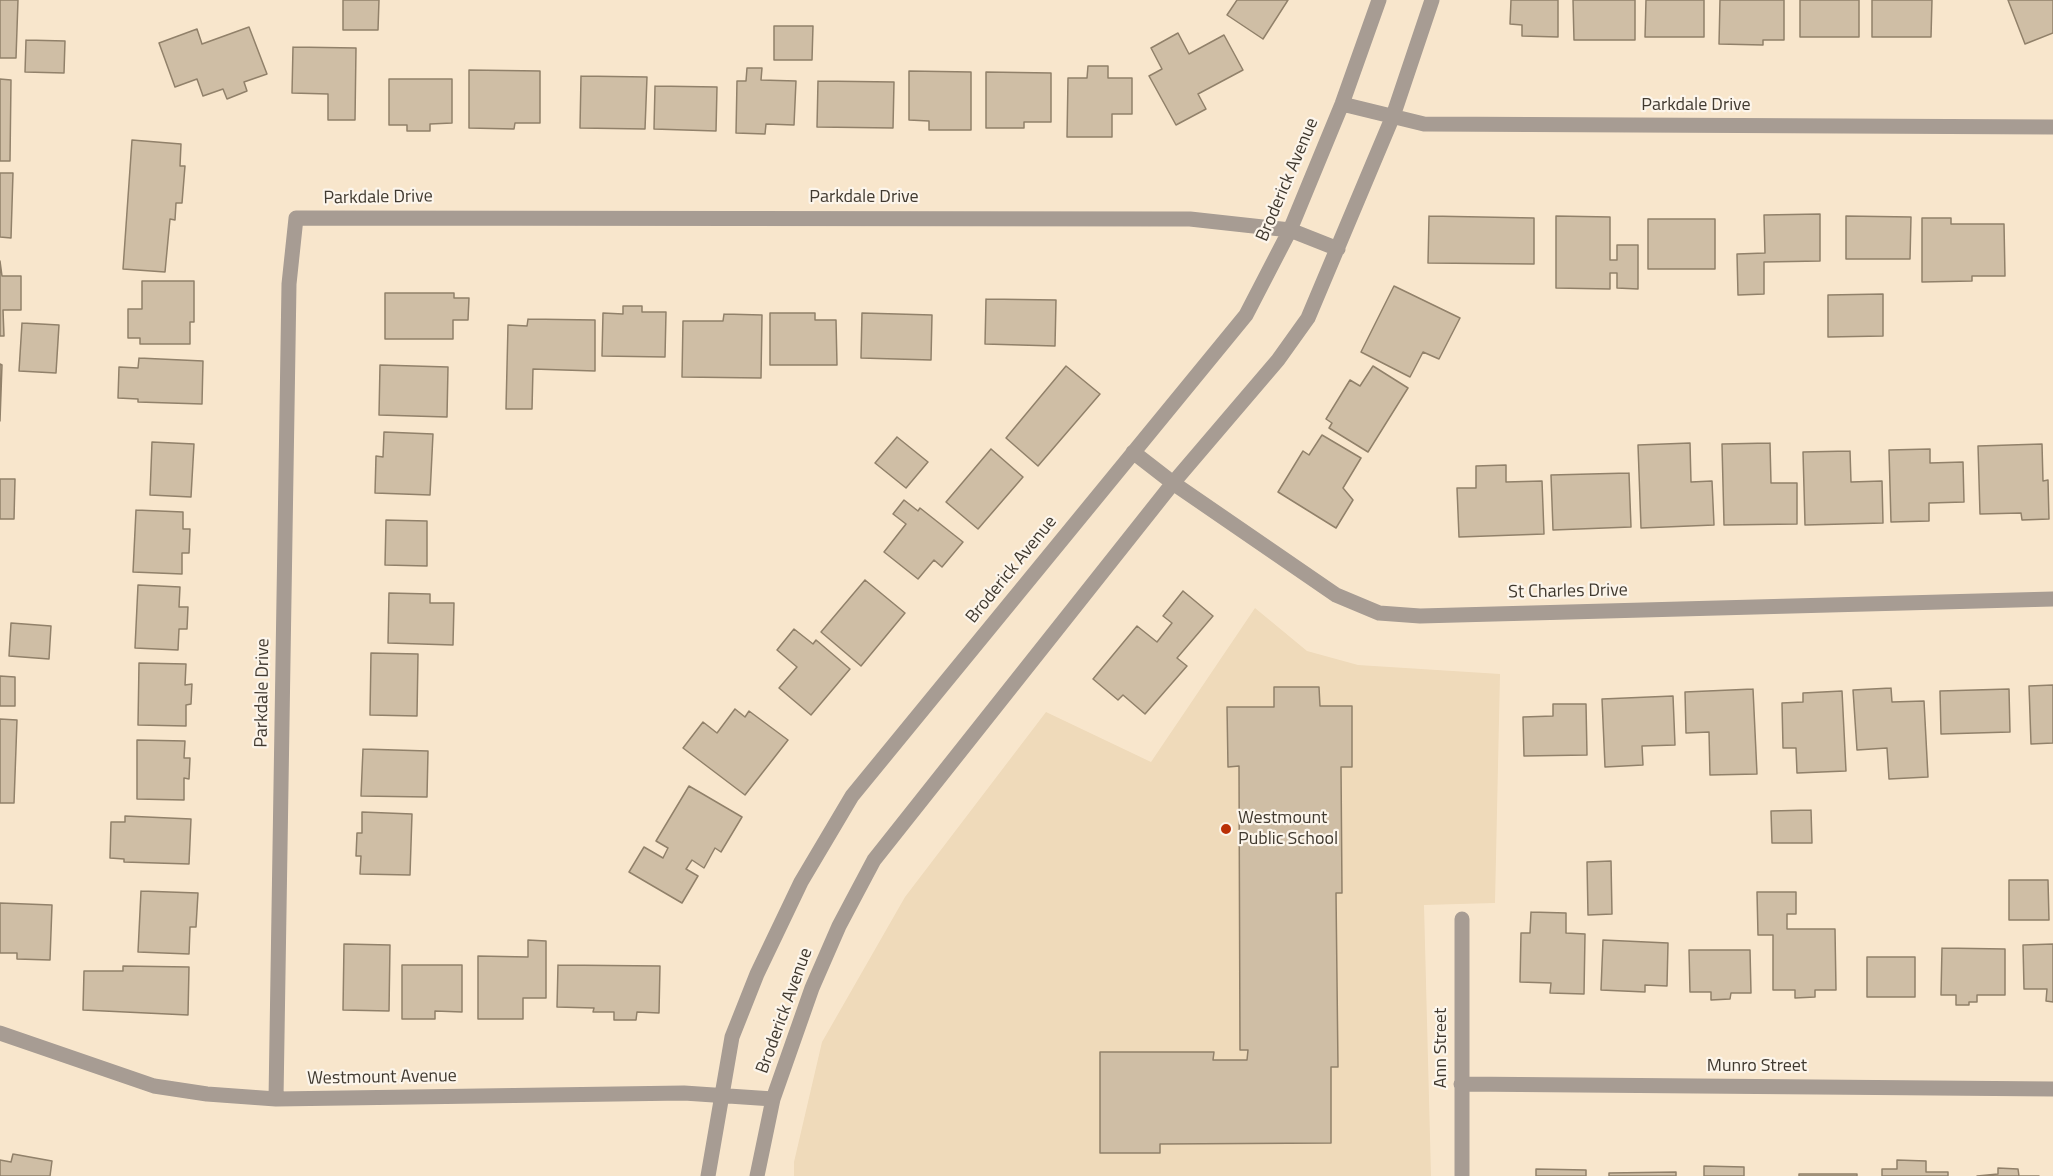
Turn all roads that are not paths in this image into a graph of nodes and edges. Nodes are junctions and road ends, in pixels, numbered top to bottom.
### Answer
1 (1379, 0) edge
2 (1432, 0) edge
3 (1342, 104) junction
4 (1393, 116) junction
5 (2053, 127) edge
6 (1290, 230) junction
7 (1338, 249) junction
8 (1133, 452) junction
9 (1173, 483) junction
10 (2053, 600) edge
11 (1462, 919) dead end
12 (0, 1033) edge
13 (1461, 1084) junction
14 (2053, 1089) edge
15 (720, 1097) junction
16 (276, 1098) junction
17 (773, 1099) junction
18 (708, 1176) edge
19 (757, 1176) edge
20 (1462, 1176) edge

1 - 3 street, Broderick Avenue
2 - 4 street, Broderick Avenue
3 - 4 street, Parkdale Drive
3 - 6 street, Broderick Avenue
4 - 5 street, Parkdale Drive
4 - 7 street, Broderick Avenue
6 - 7 street, Parkdale Drive
6 - 8 street, Broderick Avenue
6 - 16 street, Parkdale Drive
7 - 9 street, Broderick Avenue
8 - 9 street, St Charles Drive
8 - 15 street, Broderick Avenue
9 - 10 street, St Charles Drive
9 - 17 street, Broderick Avenue
11 - 13 street, Ann Street
12 - 16 street, Westmount Avenue
13 - 14 street, Munro Street
13 - 20 street, Ann Street
15 - 16 street, Westmount Avenue
15 - 17 street, Westmount Avenue
15 - 18 street, Broderick Avenue
17 - 19 street, Broderick Avenue

